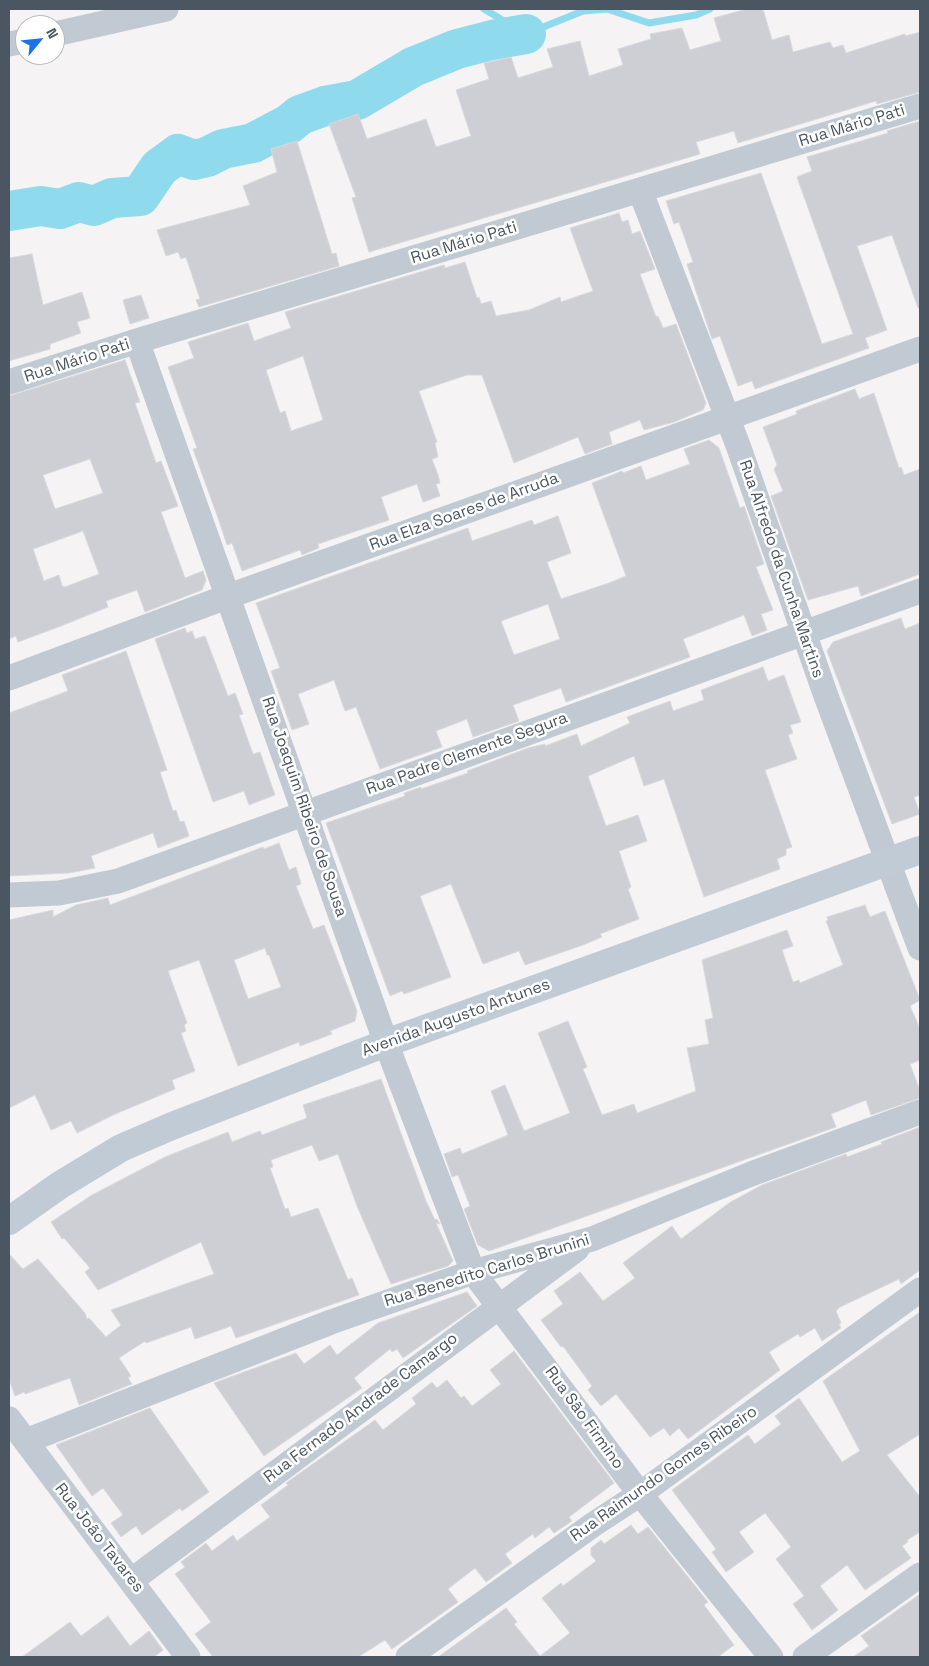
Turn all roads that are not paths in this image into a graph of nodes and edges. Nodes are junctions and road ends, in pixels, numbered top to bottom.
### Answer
1 (166, 9) edge
2 (65, 32) edge
3 (920, 106) edge
4 (640, 190) junction
5 (137, 341) junction
6 (920, 349) edge
7 (9, 382) edge
8 (728, 418) junction
9 (920, 591) edge
10 (229, 596) junction
11 (803, 633) junction
12 (9, 678) edge
13 (305, 813) junction
14 (920, 850) edge
15 (887, 862) junction
16 (9, 895) edge
17 (920, 948) edge
18 (386, 1043) junction
19 (920, 1112) edge
20 (9, 1221) edge
21 (592, 1239) junction
22 (473, 1272) junction
23 (920, 1290) edge
24 (500, 1305) junction
25 (9, 1419) edge
26 (26, 1441) junction
27 (640, 1494) junction
28 (920, 1575) edge
29 (132, 1580) junction
30 (188, 1657) edge
31 (408, 1657) edge
32 (771, 1657) edge
33 (805, 1657) edge

1 - 2 street
3 - 4 street, Rua Mário Pati
4 - 5 street, Rua Mário Pati
4 - 8 street, Rua Alfredo da Cunha Martins
5 - 7 street, Rua Mário Pati
5 - 10 street, Rua Joaquim Ribeiro de Sousa
6 - 8 street, Rua Elza Soares de Arruda
8 - 10 street, Rua Elza Soares de Arruda
8 - 11 street, Rua Alfredo da Cunha Martins
9 - 11 street, Rua Padre Clemente Segura
10 - 12 street, Rua Elza Soares de Arruda
10 - 13 street, Rua Joaquim Ribeiro de Sousa
11 - 13 street, Rua Padre Clemente Segura
11 - 15 street, Rua Alfredo da Cunha Martins
13 - 16 street, Rua Padre Clemente Segura
13 - 18 street, Rua Joaquim Ribeiro de Sousa
14 - 15 street, Avenida Augusto Antunes
15 - 17 street, Rua Alfredo da Cunha Martins
15 - 18 street, Avenida Augusto Antunes
18 - 20 street, Avenida Augusto Antunes
18 - 22 street, Rua Joaquim Ribeiro de Sousa
19 - 21 street, Rua Benedito Carlos Brunini
21 - 22 street, Rua Benedito Carlos Brunini
21 - 24 street, Rua Fernado Andrade Camargo
22 - 24 street, Rua São Firmino
22 - 26 street, Rua Benedito Carlos Brunini
23 - 27 street, Rua Raimundo Gomes Ribeiro
24 - 27 street, Rua São Firmino
24 - 29 street, Rua Fernado Andrade Camargo
25 - 26 street, Rua João Tavares
26 - 29 street, Rua João Tavares
27 - 31 street, Rua Raimundo Gomes Ribeiro
27 - 32 street, Rua São Firmino
28 - 33 street
29 - 30 street, Rua João Tavares

